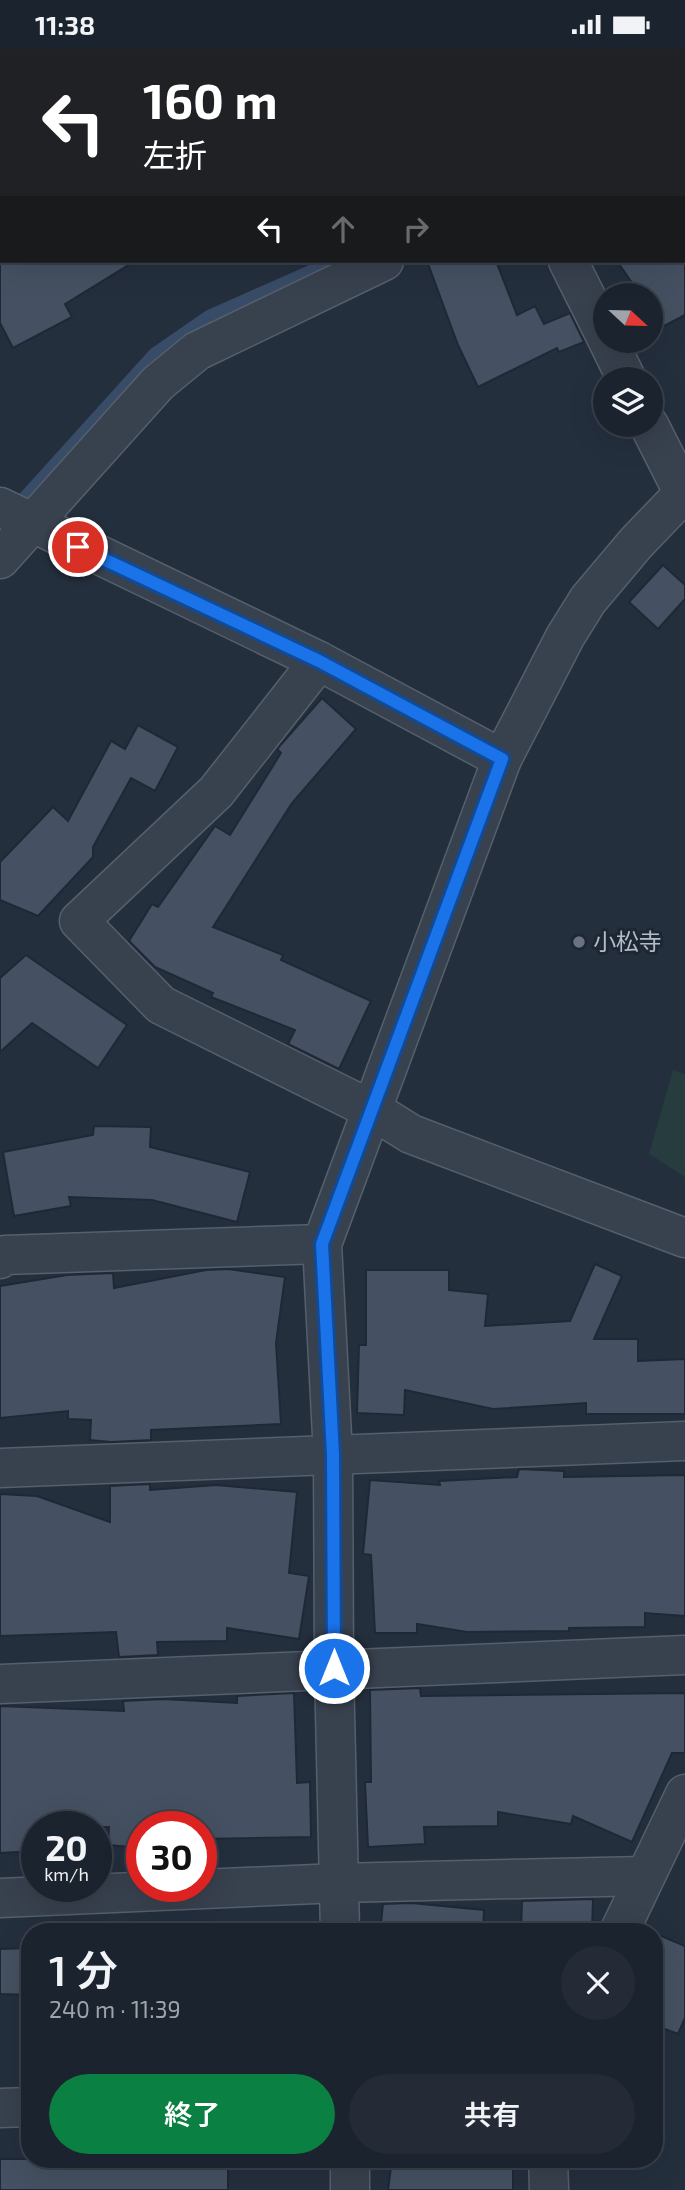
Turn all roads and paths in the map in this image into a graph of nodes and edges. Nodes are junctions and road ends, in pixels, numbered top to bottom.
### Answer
1 (380, 263) edge
2 (569, 263) edge
3 (593, 311) edge
4 (655, 437) edge
5 (684, 494) edge
6 (15, 516) edge
7 (0, 559) edge
8 (319, 661) junction
9 (502, 759) junction
10 (374, 1111) junction
11 (685, 1238) edge
12 (322, 1244) junction
13 (0, 1259) edge
14 (685, 1441) edge
15 (333, 1455) junction
16 (0, 1468) edge
17 (685, 1655) edge
18 (334, 1668) junction
19 (0, 1684) edge
20 (685, 1794) edge
21 (645, 1876) junction
22 (338, 1883) junction
23 (0, 1898) edge
24 (340, 1923) edge
25 (623, 1923) edge
26 (21, 2107) edge
27 (0, 2108) edge
28 (350, 2168) edge
29 (548, 2168) edge
30 (350, 2190) edge
31 (549, 2190) edge

1 - 6 street
2 - 3 street
4 - 5 street
5 - 9 street
6 - 7 street
6 - 8 street
8 - 9 street
8 - 10 street
9 - 10 street
10 - 11 street
10 - 12 street
12 - 13 street
12 - 15 street
14 - 15 street
15 - 16 street
15 - 18 street
17 - 18 street
18 - 19 street
18 - 22 street
20 - 21 street
21 - 22 street
21 - 25 street
22 - 23 street
22 - 24 street
26 - 27 street
28 - 30 street
29 - 31 street

